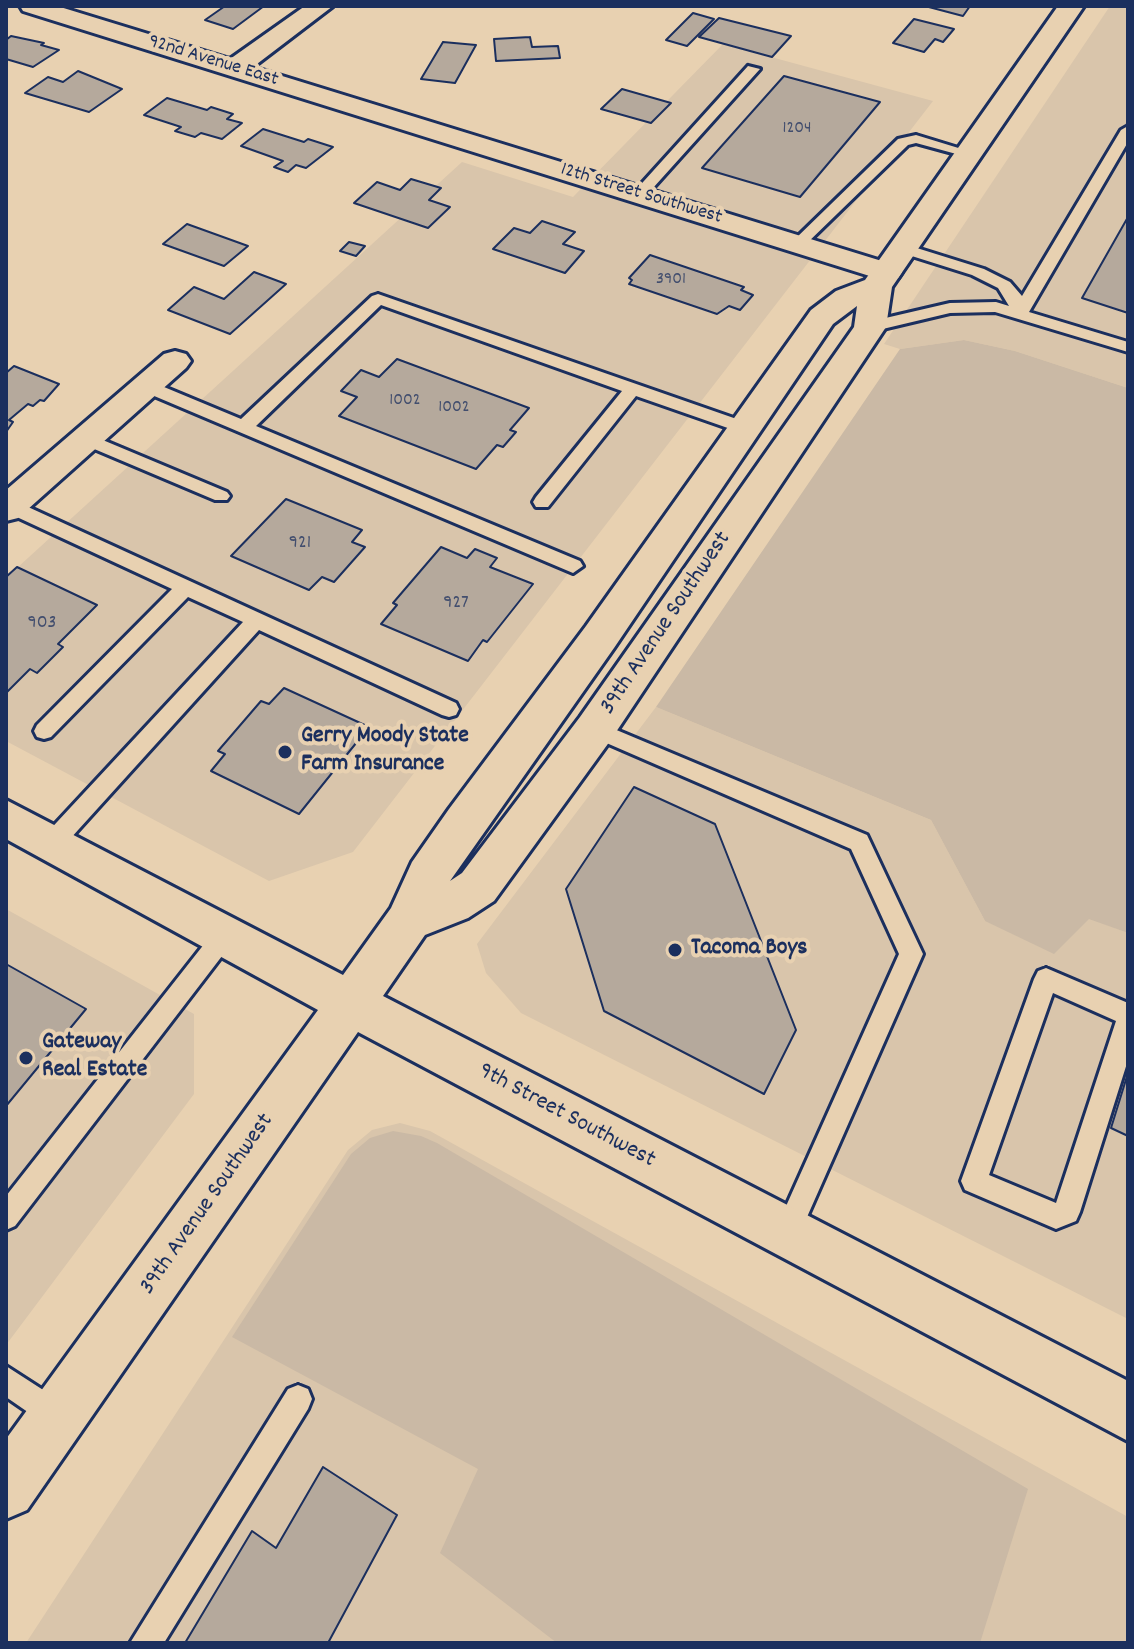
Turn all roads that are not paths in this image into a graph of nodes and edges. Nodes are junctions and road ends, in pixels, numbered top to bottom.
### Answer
1 (32, 6) edge
2 (321, 6) edge
3 (1071, 6) edge
4 (235, 68) junction
5 (753, 69) dead end
6 (395, 117) joint
7 (1128, 130) edge
8 (971, 154) junction
9 (639, 195) junction
10 (798, 244) junction
11 (889, 269) junction
12 (1020, 313) junction
13 (870, 327) junction
14 (1128, 347) edge
15 (175, 361) dead end
16 (146, 386) junction
17 (633, 388) junction
18 (244, 427) junction
19 (745, 428) junction
20 (86, 439) junction
21 (221, 496) dead end
22 (542, 502) dead end
23 (8, 508) edge
24 (573, 566) dead end
25 (185, 588) junction
26 (256, 621) junction
27 (449, 709) dead end
28 (595, 729) junction
29 (44, 731) dead end
30 (6, 818) edge
31 (52, 843) junction
32 (409, 921) junction
33 (224, 936) junction
34 (350, 1003) junction
35 (1128, 1015) edge
36 (1128, 1021) edge
37 (6, 1217) edge
38 (787, 1233) junction
39 (6, 1380) edge
40 (298, 1399) dead end
41 (1128, 1412) edge
42 (58, 1416) junction
43 (6, 1489) edge
44 (146, 1643) edge

1 - 4 street, 92nd Avenue East
2 - 4 street
3 - 8 main road, 39th Avenue Southwest
4 - 6 street, 92nd Avenue East
5 - 9 lane
6 - 9 street, 12th Street Southwest
7 - 12 lane
8 - 10 lane
8 - 11 main road, 39th Avenue Southwest
9 - 10 street, 12th Street Southwest
10 - 11 street, 12th Street Southwest
11 - 12 lane
11 - 13 main road, 39th Avenue Southwest
11 - 19 main road, 39th Avenue Southwest
12 - 13 lane
12 - 14 lane
13 - 28 main road, 39th Avenue Southwest
15 - 16 street
16 - 18 lane
16 - 20 street
17 - 18 lane
17 - 19 lane
17 - 22 lane
18 - 24 lane
19 - 32 main road, 39th Avenue Southwest
20 - 21 lane
20 - 23 street
23 - 25 lane
25 - 26 lane
25 - 29 lane
26 - 27 lane
26 - 31 lane
28 - 32 main road, 39th Avenue Southwest
28 - 38 lane
30 - 31 main road, 9th Street Southwest
31 - 33 main road, 9th Street Southwest
32 - 34 main road, 39th Avenue Southwest
33 - 34 main road, 9th Street Southwest
33 - 37 lane
34 - 38 main road, 9th Street Southwest
34 - 42 main road, 39th Avenue Southwest
35 - 36 lane
38 - 41 main road, 9th Street Southwest
39 - 42 lane
40 - 44 lane
42 - 43 main road, 39th Avenue Southwest

